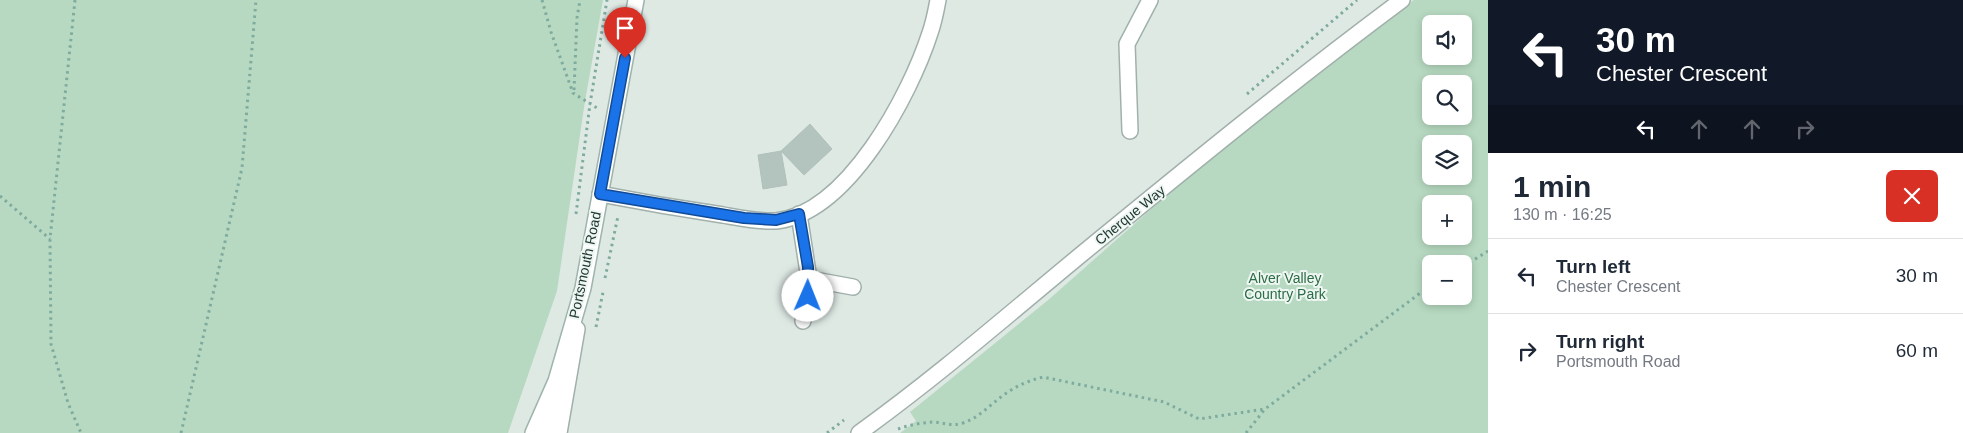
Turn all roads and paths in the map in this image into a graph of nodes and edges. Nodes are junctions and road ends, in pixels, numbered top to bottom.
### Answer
1 (75, 0) edge
2 (256, 0) edge
3 (542, 0) edge
4 (580, 0) edge
5 (607, 0) edge
6 (636, 0) edge
7 (938, 0) edge
8 (1150, 0) edge
9 (1402, 0) edge
10 (573, 93) junction
11 (590, 104) junction
12 (602, 112) dead end
13 (1130, 131) dead end
14 (600, 194) junction
15 (0, 196) edge
16 (622, 198) junction
17 (799, 214) junction
18 (576, 216) dead end
19 (50, 239) junction
20 (1488, 251) edge
21 (1472, 261) edge
22 (809, 280) junction
23 (853, 287) dead end
24 (583, 288) junction
25 (1422, 292) edge
26 (803, 321) dead end
27 (594, 335) dead end
28 (556, 381) junction
29 (1265, 409) junction
30 (899, 428) dead end
31 (81, 433) edge
32 (182, 433) edge
33 (533, 433) edge
34 (548, 433) edge
35 (560, 433) edge
36 (859, 433) edge
37 (1246, 433) edge

1 - 19 path
2 - 32 path
3 - 10 path
4 - 10 path
5 - 11 path
6 - 14 street, Portsmouth Road
7 - 17 street
8 - 13 street
9 - 36 street, Cherque Way
10 - 11 path
11 - 12 path
11 - 18 path
14 - 16 street
14 - 24 street, Portsmouth Road
15 - 19 path
16 - 17 street
16 - 27 path
17 - 22 street
19 - 31 path
20 - 21 path
22 - 23 street
22 - 26 street
24 - 28 street, Portsmouth Road
24 - 35 street
25 - 29 path
28 - 33 street, Portsmouth Road
28 - 34 street, Portsmouth Road
29 - 30 path
29 - 37 path

